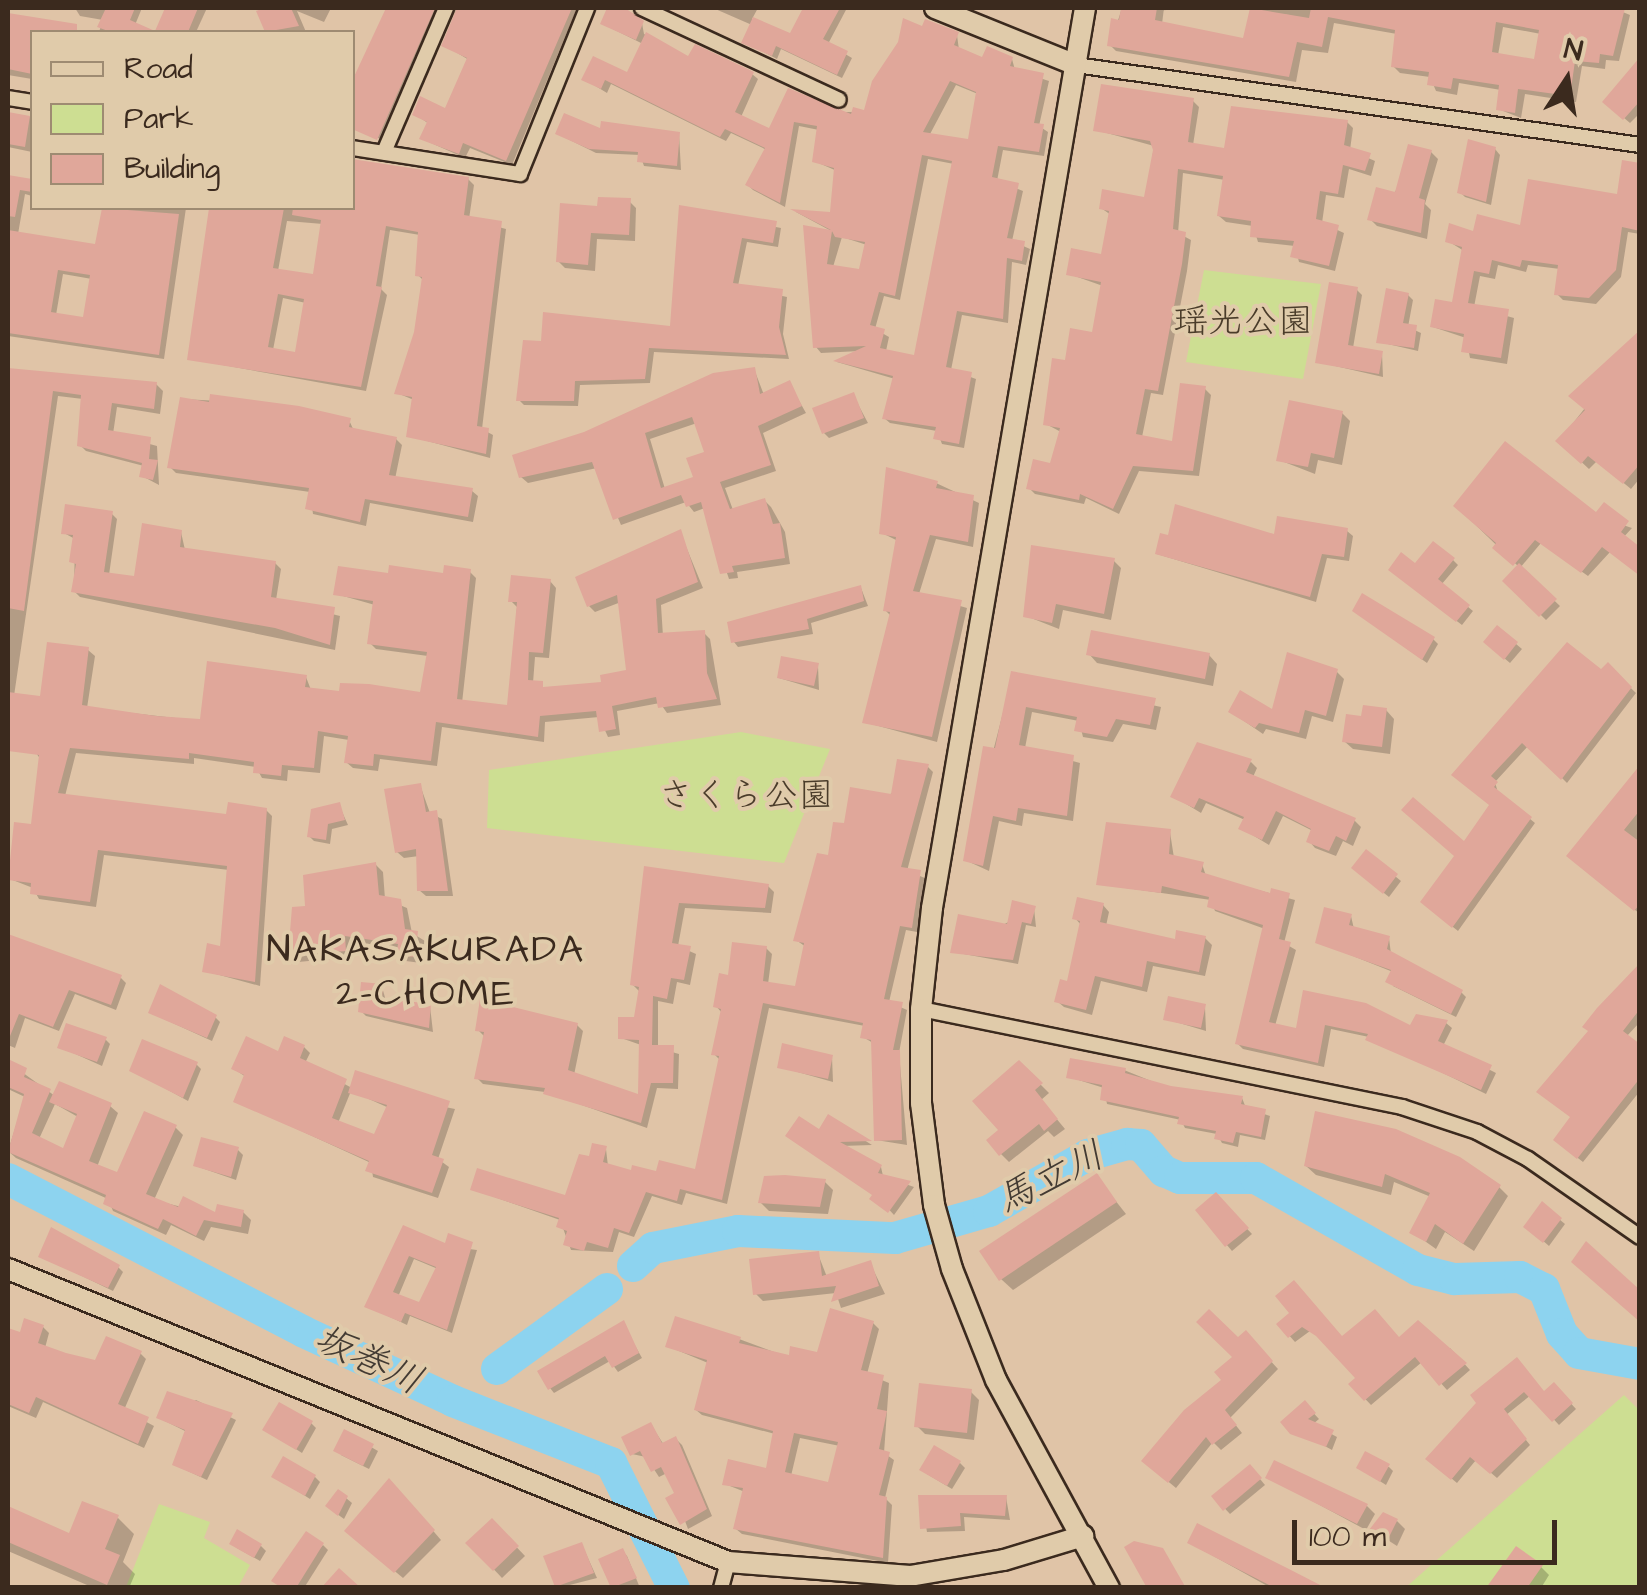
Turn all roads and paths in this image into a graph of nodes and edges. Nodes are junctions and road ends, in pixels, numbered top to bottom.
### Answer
1 (446, 8) edge
2 (587, 8) edge
3 (642, 8) edge
4 (935, 8) edge
5 (1085, 8) edge
6 (1076, 66) junction
7 (839, 100) dead end
8 (1640, 145) edge
9 (355, 148) edge
10 (384, 152) junction
11 (921, 1009) junction
12 (1640, 1237) edge
13 (8, 1269) edge
14 (1083, 1536) junction
15 (728, 1562) junction
16 (721, 1588) edge
17 (1109, 1588) edge

1 - 10 street
2 - 10 street
3 - 7 street
4 - 6 street
5 - 6 street
6 - 8 street
6 - 11 street
9 - 10 street
11 - 12 street
11 - 14 street
13 - 15 street
14 - 15 street
14 - 17 street
15 - 16 street

